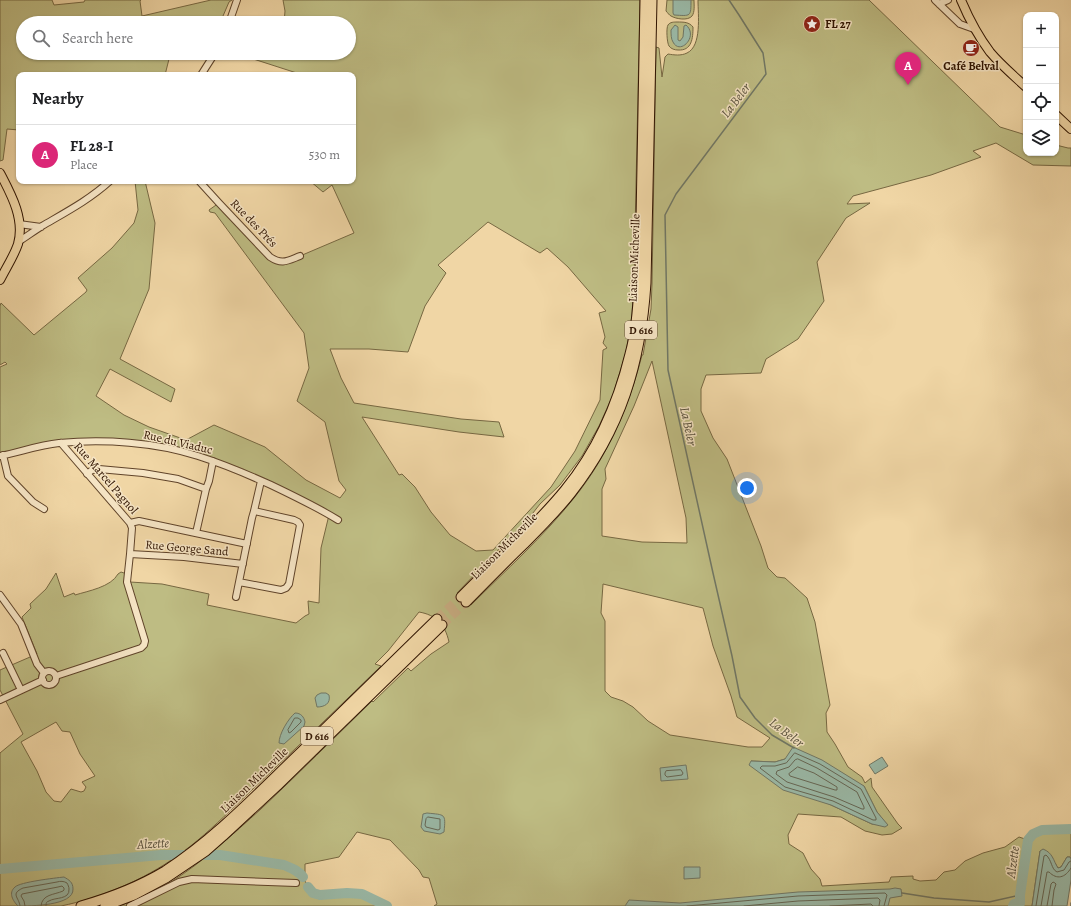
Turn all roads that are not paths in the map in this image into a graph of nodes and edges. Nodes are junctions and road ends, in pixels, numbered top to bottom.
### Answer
1 (237, 0) edge
2 (645, 0) edge
3 (652, 0) edge
4 (948, 0) edge
5 (962, 0) edge
6 (937, 2) edge
7 (231, 16) edge
8 (974, 29) junction
9 (211, 60) edge
10 (203, 72) edge
11 (1023, 84) edge
12 (1059, 118) edge
13 (1071, 129) edge
14 (0, 173) edge
15 (107, 184) edge
16 (203, 184) edge
17 (19, 224) junction
18 (41, 227) junction
19 (18, 242) junction
20 (300, 256) dead end
21 (0, 280) edge
22 (60, 443) junction
23 (2, 456) edge
24 (213, 461) junction
25 (87, 474) junction
26 (261, 481) junction
27 (206, 489) junction
28 (44, 509) dead end
29 (254, 511) junction
30 (338, 520) dead end
31 (130, 523) junction
32 (196, 533) junction
33 (247, 544) junction
34 (130, 554) junction
35 (243, 564) junction
36 (239, 582) junction
37 (0, 595) edge
38 (236, 597) dead end
39 (3, 653) dead end
40 (44, 673) junction
41 (56, 676) junction
42 (43, 680) junction
43 (21, 690) junction
44 (0, 700) edge
45 (195, 855) junction
46 (296, 883) dead end
47 (81, 906) edge
48 (105, 906) edge
49 (130, 906) edge

1 - 7 street
2 - 3 highway, Liaison Micheville / D 616
4 - 6 street
5 - 8 main road
6 - 8 street
8 - 11 main road
9 - 10 street
12 - 13 main road
14 - 17 main road
15 - 18 street
16 - 20 street, Rue des Prés
17 - 18 street
17 - 19 main road
18 - 19 street
19 - 21 main road
22 - 23 street, Rue du Viaduc
22 - 24 street, Rue du Viaduc
22 - 25 street, Rue Marcel Pagnol
23 - 28 street
24 - 26 street, Rue du Viaduc
24 - 27 street
25 - 27 street
25 - 31 street, Rue Marcel Pagnol
26 - 29 street, Rue George Sand
26 - 30 street, Rue du Viaduc
27 - 32 street
29 - 33 street, Rue George Sand
29 - 36 street
31 - 32 street
31 - 34 street, Rue Marcel Pagnol
32 - 33 street
33 - 35 street, Rue George Sand
34 - 35 street, Rue George Sand
34 - 41 street, Rue Marcel Pagnol
35 - 36 street, Rue George Sand
36 - 38 street, Rue George Sand
37 - 40 street
39 - 43 street
40 - 41 street
40 - 42 street
41 - 42 street
42 - 43 street
43 - 44 street
45 - 45 highway, Liaison Micheville / D 616
45 - 47 highway, Liaison Micheville / D 616
45 - 48 highway, Liaison Micheville / D 616
46 - 49 street

